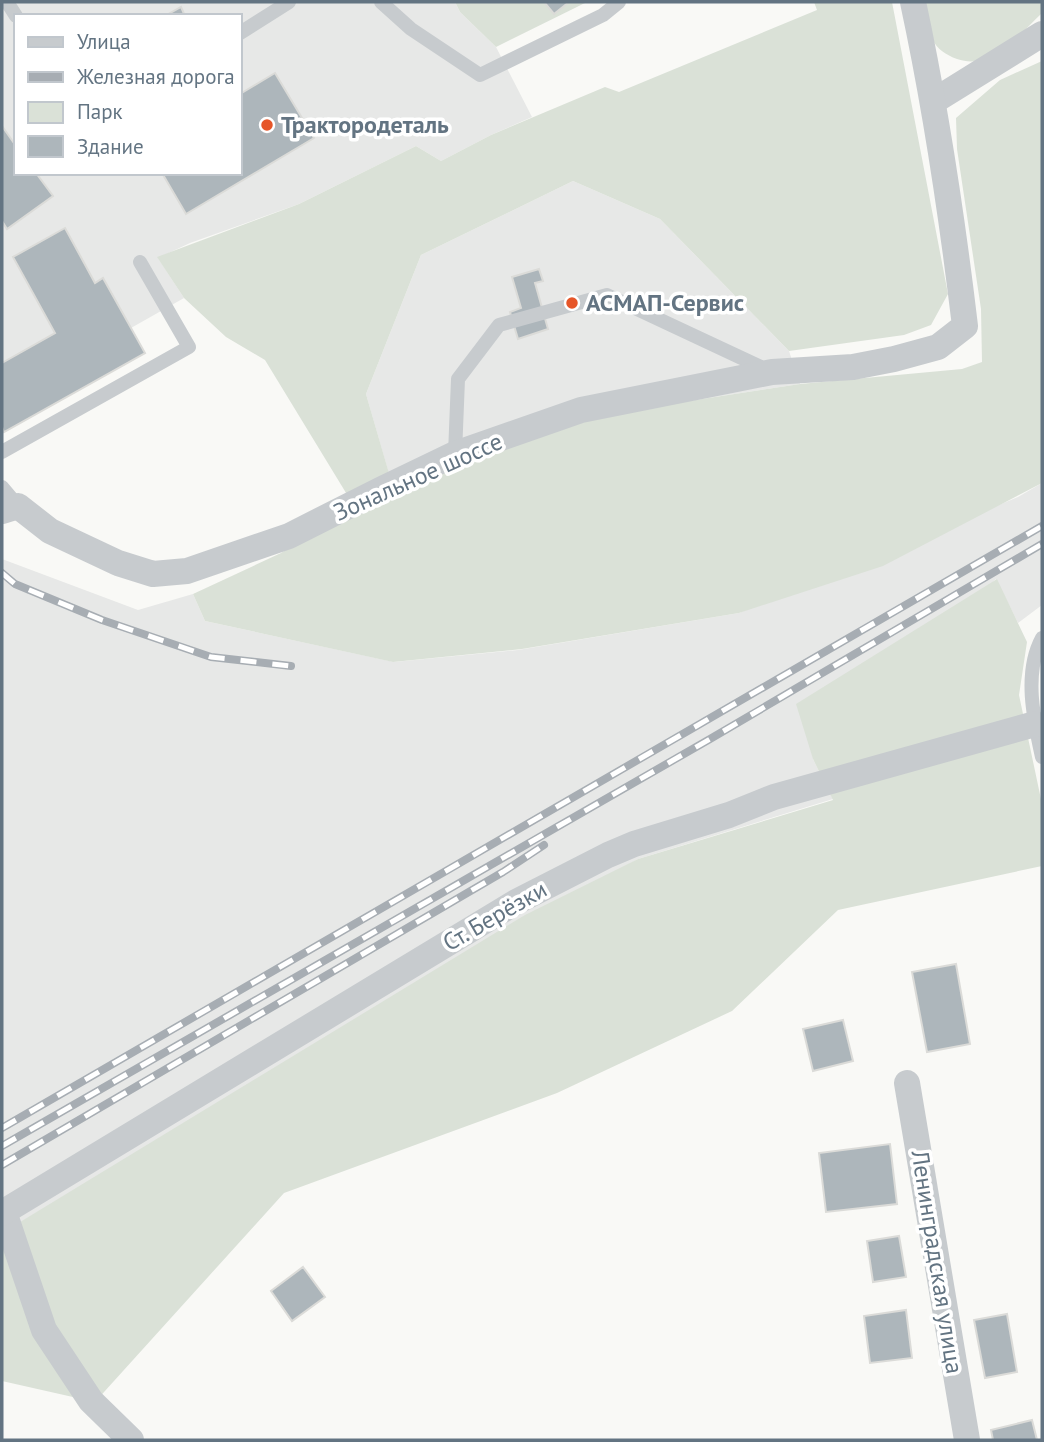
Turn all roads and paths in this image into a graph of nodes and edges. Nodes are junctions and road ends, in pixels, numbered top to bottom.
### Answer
1 (289, 2) edge
2 (381, 2) edge
3 (620, 2) edge
4 (913, 2) edge
5 (242, 32) edge
6 (1042, 34) edge
7 (934, 101) junction
8 (140, 262) dead end
9 (772, 372) junction
10 (2, 452) edge
11 (455, 454) junction
12 (7, 501) edge
13 (1042, 638) edge
14 (1035, 724) junction
15 (1042, 757) edge
16 (908, 1083) dead end
17 (3, 1212) edge
18 (131, 1440) edge
19 (967, 1440) edge

1 - 5 lane
2 - 3 lane
4 - 7 street
6 - 7 street
7 - 9 street, Зональное шоссе
8 - 10 lane
9 - 11 street, Зональное шоссе
9 - 11 lane
11 - 12 street, Зональное шоссе
13 - 14 lane
14 - 15 lane
14 - 17 street, Ст. Берёзки
16 - 19 street, Ленинградская улица
17 - 18 street

